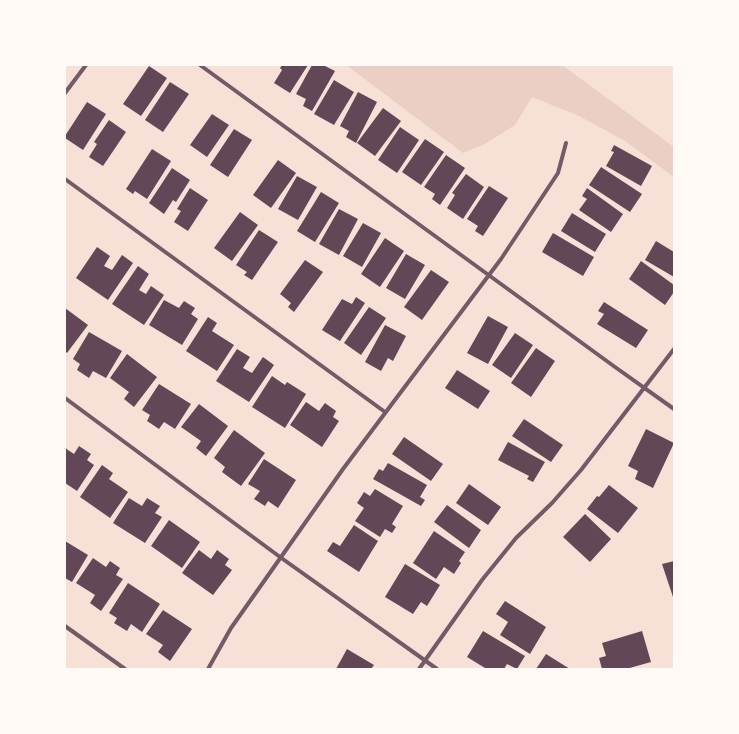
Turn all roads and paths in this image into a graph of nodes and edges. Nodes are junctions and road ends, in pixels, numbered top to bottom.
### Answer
1 (86, 65) edge
2 (200, 65) edge
3 (65, 93) edge
4 (566, 143) dead end
5 (65, 179) edge
6 (488, 275) junction
7 (674, 348) edge
8 (644, 388) junction
9 (65, 398) edge
10 (674, 409) edge
11 (385, 412) junction
12 (280, 557) junction
13 (65, 626) edge
14 (425, 661) junction
15 (125, 669) edge
16 (208, 669) edge
17 (419, 669) edge
18 (437, 669) edge

1 - 3 street
2 - 6 street
4 - 6 street
5 - 11 street
6 - 8 street
6 - 11 street
7 - 8 street
8 - 10 street
8 - 14 street
9 - 12 street
11 - 12 street
12 - 14 street
12 - 16 street
13 - 15 street
14 - 17 street
14 - 18 street

